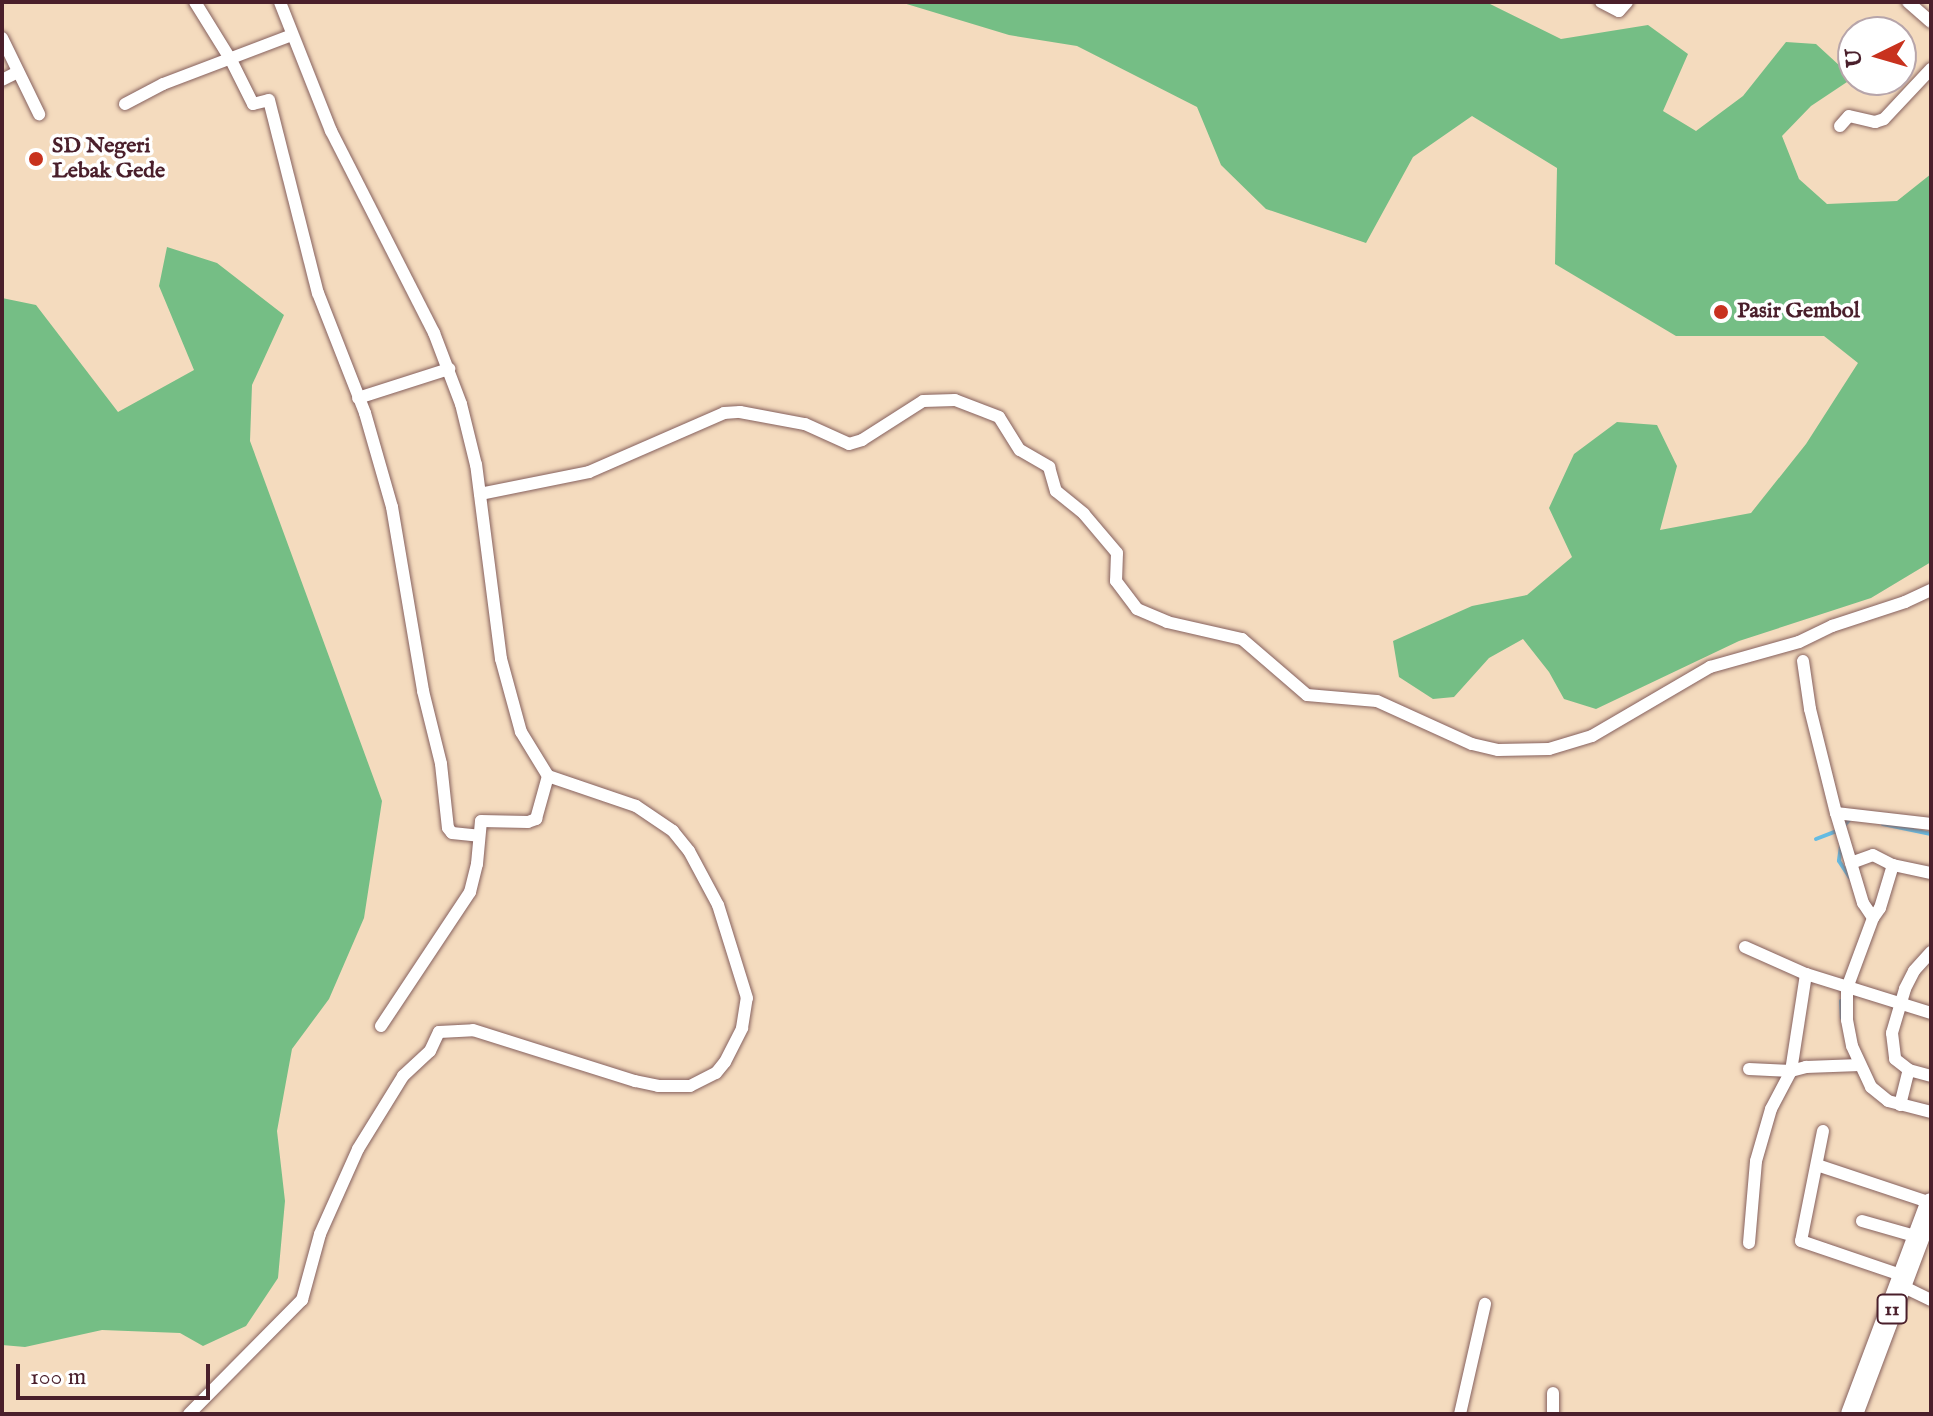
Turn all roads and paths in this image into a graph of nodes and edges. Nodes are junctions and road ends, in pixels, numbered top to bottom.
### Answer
1 (195, 2) edge
2 (280, 2) edge
3 (1601, 2) edge
4 (1627, 2) edge
5 (1908, 2) edge
6 (1931, 22) edge
7 (292, 35) junction
8 (2, 38) edge
9 (231, 60) junction
10 (1931, 69) edge
11 (18, 72) junction
12 (2, 80) edge
13 (125, 104) dead end
14 (39, 114) dead end
15 (1840, 126) dead end
16 (449, 369) junction
17 (358, 398) junction
18 (480, 494) junction
19 (1931, 590) edge
20 (1803, 661) dead end
21 (548, 776) junction
22 (1837, 815) junction
23 (1931, 824) edge
24 (479, 836) junction
25 (1851, 863) junction
26 (1893, 865) junction
27 (1931, 873) edge
28 (1873, 918) junction
29 (1745, 947) dead end
30 (1931, 952) edge
31 (1806, 974) junction
32 (1847, 988) junction
33 (1900, 1004) junction
34 (1931, 1013) edge
35 (381, 1026) dead end
36 (1860, 1065) junction
37 (1749, 1069) dead end
38 (1909, 1070) junction
39 (1791, 1071) junction
40 (1931, 1076) edge
41 (1900, 1105) junction
42 (1931, 1112) edge
43 (1823, 1131) dead end
44 (1817, 1165) junction
45 (1931, 1204) edge
46 (1862, 1221) dead end
47 (1918, 1237) junction
48 (1749, 1243) dead end
49 (1902, 1280) junction
50 (1931, 1300) edge
51 (1485, 1304) dead end
52 (1553, 1393) dead end
53 (189, 1414) edge
54 (1460, 1414) edge
55 (1553, 1414) edge
56 (1852, 1414) edge

1 - 9 street
2 - 7 street
3 - 4 street
5 - 6 street
7 - 9 street
7 - 16 street
8 - 11 street
9 - 13 street
9 - 17 street
10 - 15 street
11 - 12 street
11 - 14 street
16 - 17 street
16 - 18 street
17 - 24 street
18 - 19 street
18 - 21 street
20 - 22 street
21 - 24 street
21 - 53 street
22 - 23 street
22 - 25 street
24 - 35 street
25 - 26 street
25 - 28 street
26 - 27 street
26 - 28 street
28 - 32 street
29 - 31 street
30 - 33 street
31 - 32 street
31 - 39 street
32 - 33 street
32 - 36 street
33 - 34 street
33 - 38 street
36 - 39 street
36 - 41 street
37 - 39 street
38 - 40 street
38 - 41 street
39 - 48 street
41 - 42 street
43 - 44 street
44 - 45 street
44 - 49 street
45 - 47 highway, 11
46 - 47 street
47 - 49 highway, 11
49 - 50 street
49 - 56 highway, 11
51 - 54 street
52 - 55 street

